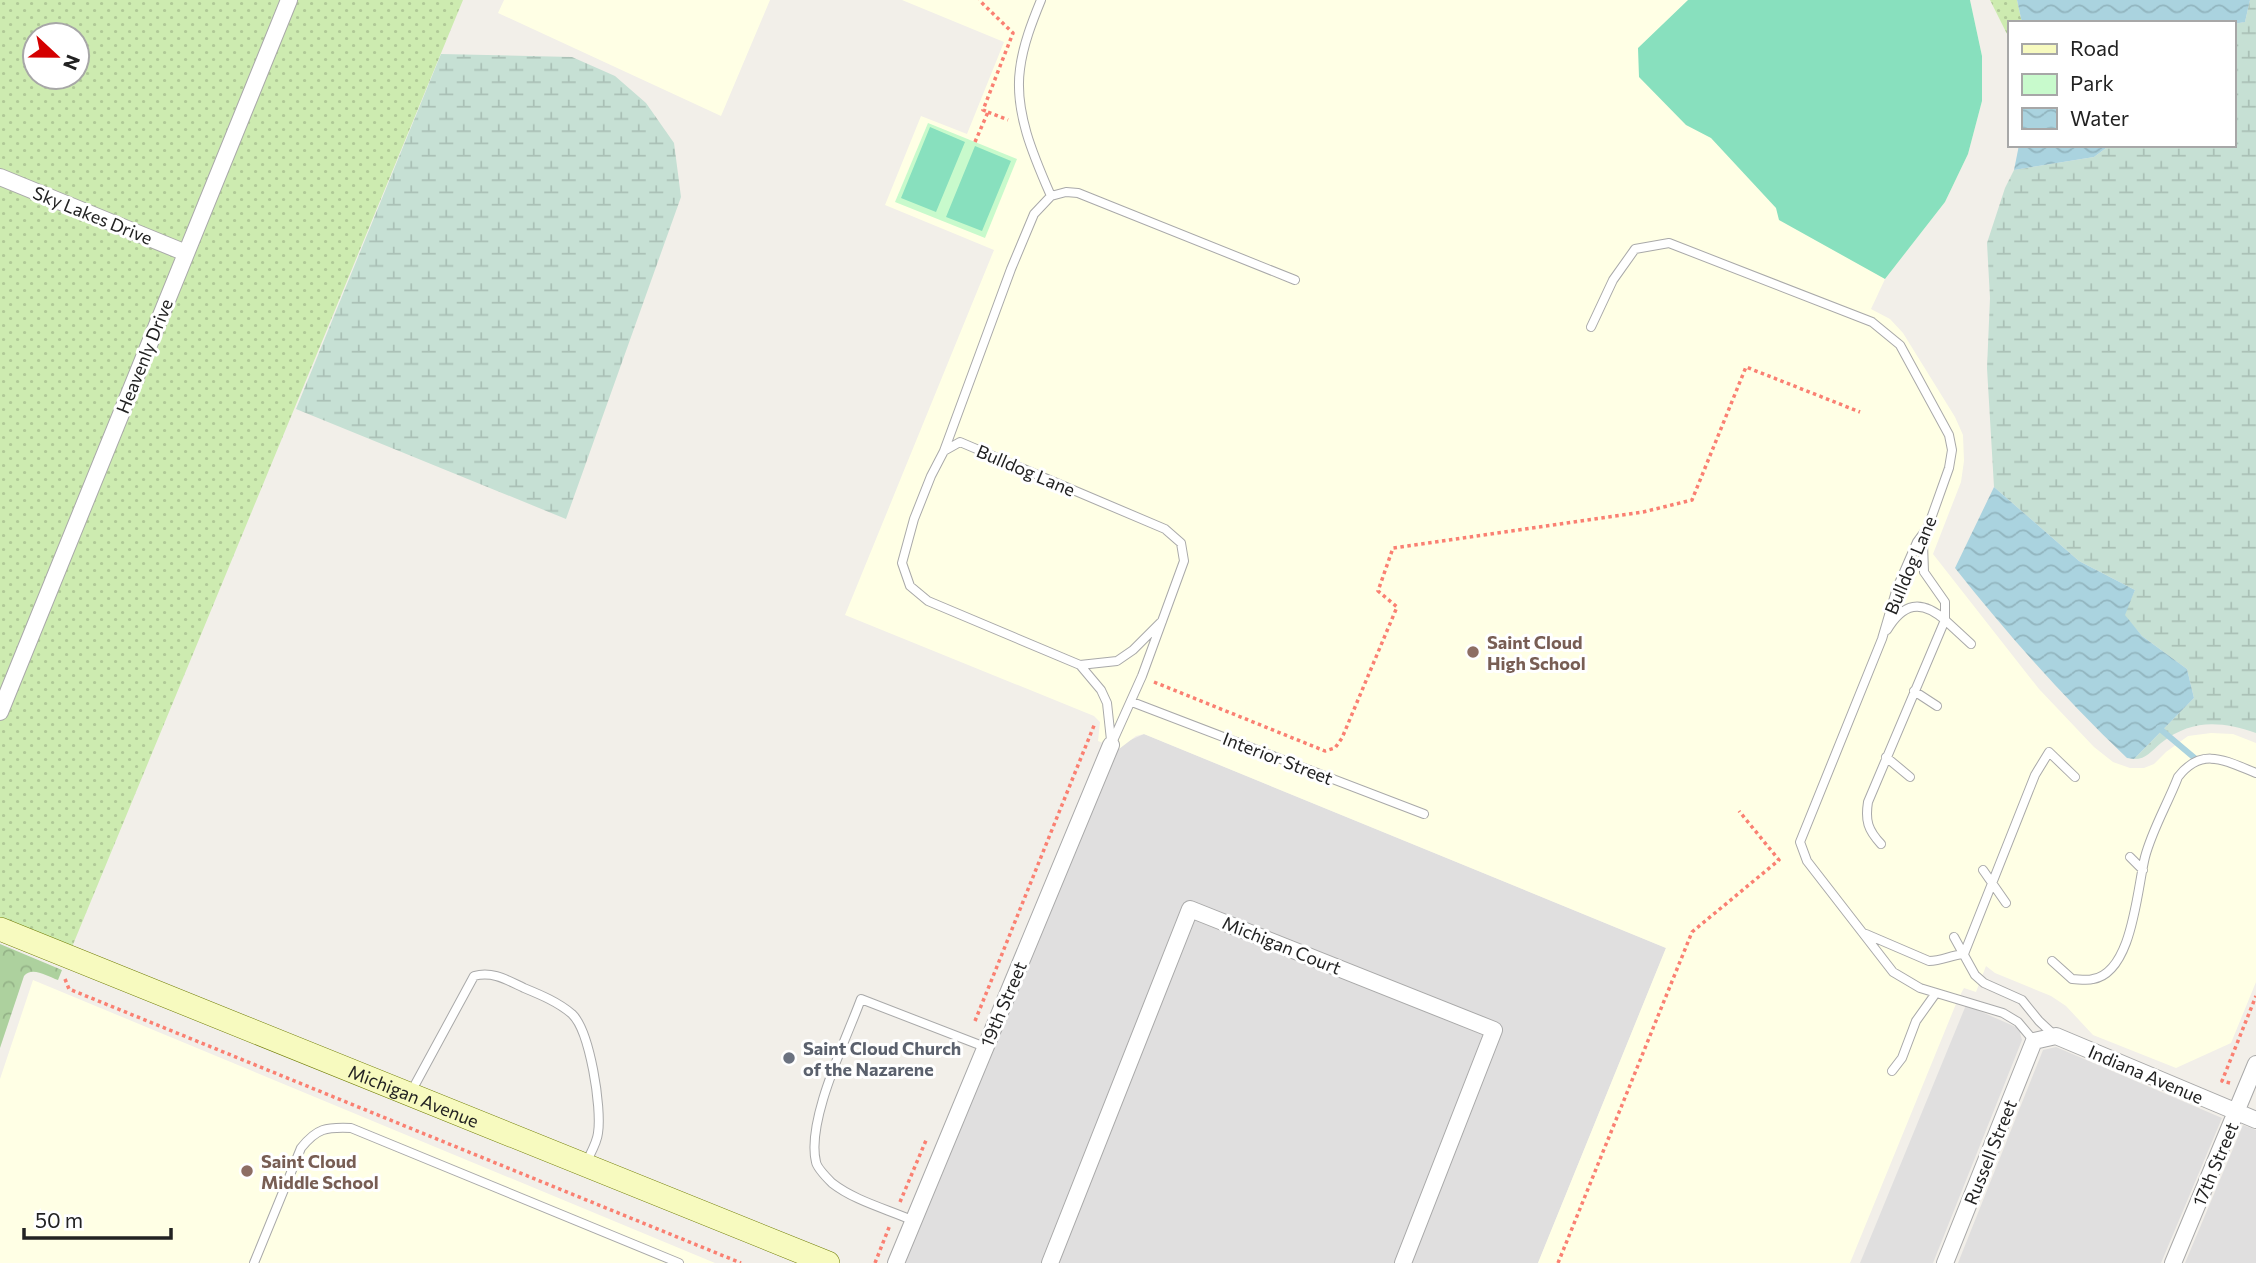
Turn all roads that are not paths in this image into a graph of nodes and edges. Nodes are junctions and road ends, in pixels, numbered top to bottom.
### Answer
1 (289, 0) edge
2 (1041, 0) edge
3 (0, 177) edge
4 (1051, 195) junction
5 (186, 253) junction
6 (1295, 280) dead end
7 (1591, 327) dead end
8 (944, 451) junction
9 (1928, 527) junction
10 (1945, 620) junction
11 (1162, 621) junction
12 (1882, 639) junction
13 (1971, 644) dead end
14 (1080, 665) junction
15 (1914, 691) junction
16 (1132, 702) junction
17 (1937, 706) dead end
18 (0, 712) edge
19 (1111, 745) junction
20 (1886, 757) junction
21 (2256, 773) edge
22 (1910, 777) dead end
23 (2074, 777) dead end
24 (1424, 814) dead end
25 (1881, 844) dead end
26 (2130, 857) dead end
27 (1983, 870) dead end
28 (2143, 870) junction
29 (1992, 886) junction
30 (2006, 903) dead end
31 (0, 929) edge
32 (1861, 931) junction
33 (1954, 937) dead end
34 (1964, 954) junction
35 (2052, 961) dead end
36 (1937, 993) junction
37 (2056, 1036) junction
38 (2034, 1041) junction
39 (985, 1047) junction
40 (2256, 1064) edge
41 (1892, 1071) dead end
42 (410, 1094) junction
43 (2237, 1112) junction
44 (2256, 1120) edge
45 (585, 1165) junction
46 (914, 1221) junction
47 (254, 1263) edge
48 (679, 1263) edge
49 (828, 1263) edge
50 (896, 1263) edge
51 (1050, 1263) edge
52 (1403, 1263) edge
53 (1945, 1263) edge
54 (2174, 1263) edge

1 - 5 street, Heavenly Drive
2 - 4 lane
3 - 5 street, Sky Lakes Drive
4 - 6 lane
4 - 8 lane
5 - 18 street, Heavenly Drive
7 - 9 lane, Bulldog Lane
8 - 11 lane, Bulldog Lane
8 - 14 lane, Bulldog Lane
9 - 10 lane
9 - 12 lane, Bulldog Lane
10 - 12 lane
10 - 13 lane
10 - 15 lane
11 - 14 lane, Bulldog Lane
11 - 16 lane, Bulldog Lane
12 - 32 lane, Bulldog Lane
14 - 19 lane, Bulldog Lane
15 - 17 lane
15 - 20 lane
16 - 19 lane, Bulldog Lane
16 - 24 lane, Interior Street
19 - 39 street, 19th Street
20 - 22 lane
20 - 25 lane
21 - 28 lane
23 - 29 lane
26 - 28 lane
27 - 29 lane
28 - 35 lane
29 - 30 lane
29 - 34 lane
31 - 42 street, Michigan Avenue
32 - 34 lane
32 - 36 lane, Bulldog Lane
33 - 34 lane
34 - 37 lane
36 - 38 lane, Bulldog Lane
36 - 41 lane
37 - 38 street
37 - 43 street, Indiana Avenue
38 - 53 street, Russell Street
39 - 46 street, 19th Street
39 - 46 lane
40 - 43 street, 17th Street
42 - 45 street, Michigan Avenue
42 - 45 lane
43 - 44 street, Indiana Avenue
43 - 54 street, 17th Street
45 - 49 street, Michigan Avenue
46 - 50 street, 19th Street
47 - 48 lane
51 - 52 street, Michigan Court

